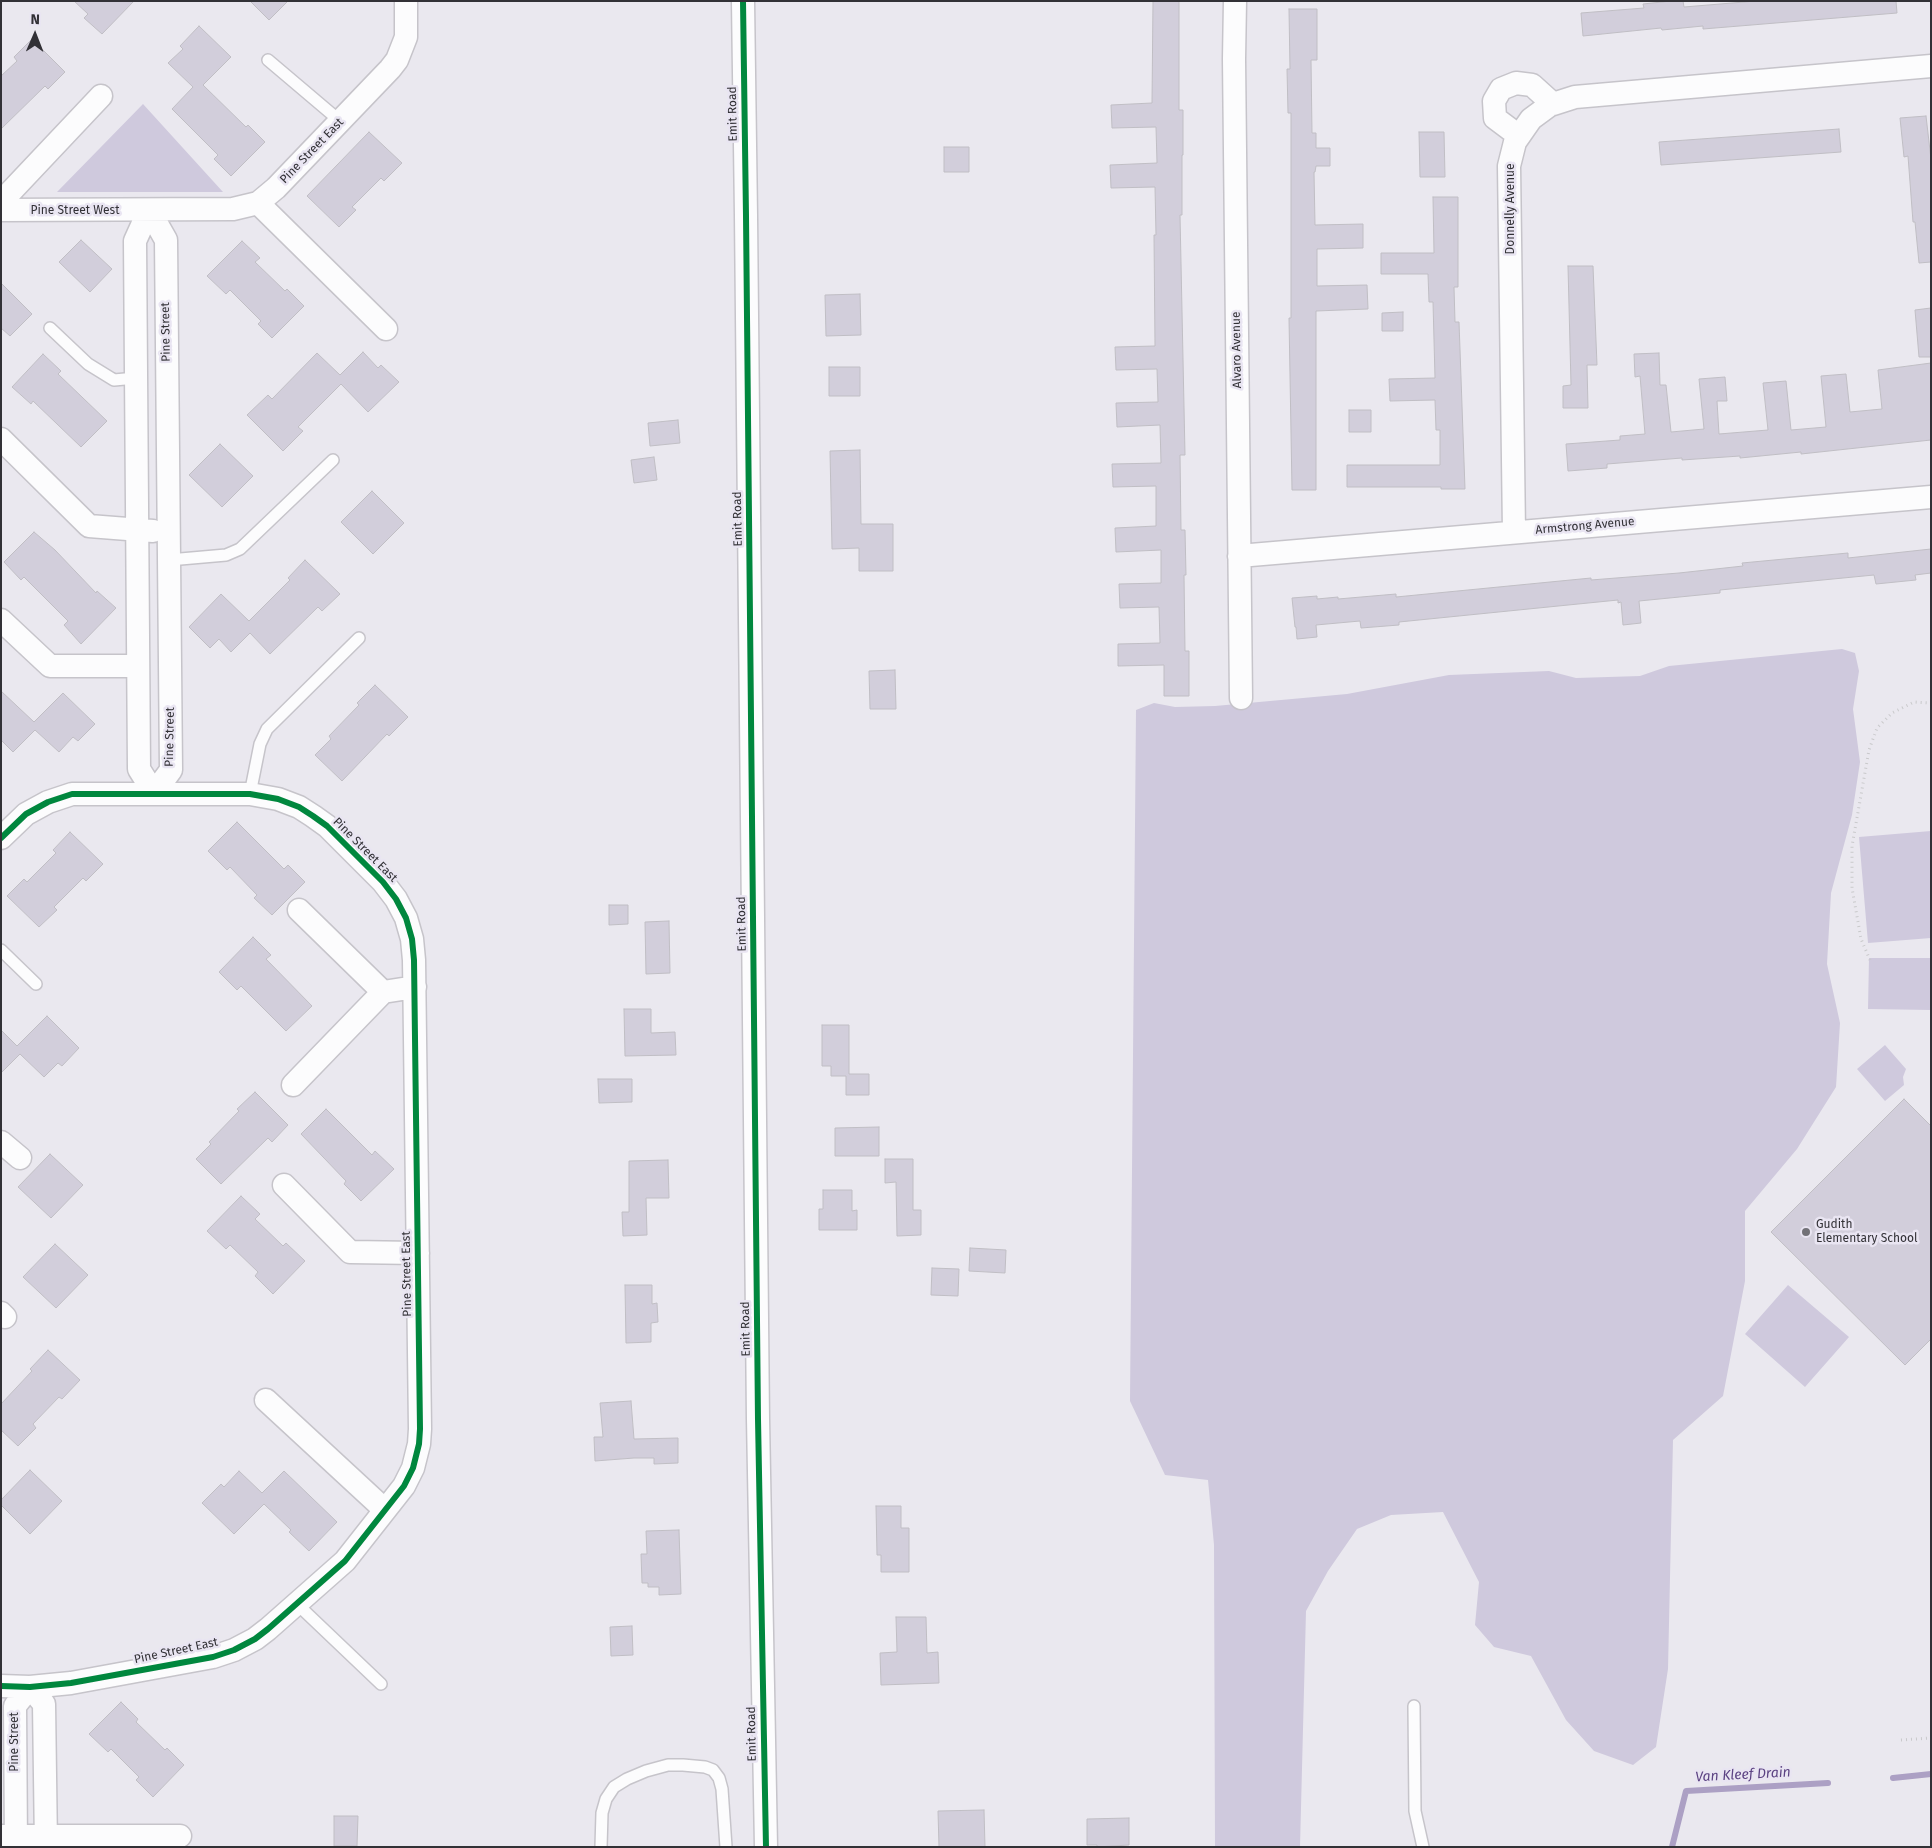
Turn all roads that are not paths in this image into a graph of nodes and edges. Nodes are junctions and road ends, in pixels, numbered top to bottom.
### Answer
1 (406, 1) edge
2 (743, 1) edge
3 (1235, 1) edge
4 (268, 60) dead end
5 (1931, 66) edge
6 (101, 96) dead end
7 (1553, 104) junction
8 (340, 121) junction
9 (1518, 136) junction
10 (1, 202) edge
11 (258, 203) junction
12 (1, 210) edge
13 (149, 210) junction
14 (50, 328) dead end
15 (386, 329) dead end
16 (136, 349) junction
17 (167, 350) junction
18 (136, 378) junction
19 (1, 439) edge
20 (333, 460) dead end
21 (1931, 496) edge
22 (137, 531) junction
23 (168, 531) junction
24 (1514, 532) junction
25 (1240, 556) junction
26 (169, 560) junction
27 (1, 620) edge
28 (138, 630) junction
29 (170, 630) junction
30 (358, 638) dead end
31 (138, 666) junction
32 (1241, 698) dead end
33 (154, 793) junction
34 (250, 794) junction
35 (6, 825) edge
36 (300, 910) dead end
37 (1, 950) edge
38 (36, 984) dead end
39 (415, 987) junction
40 (383, 992) junction
41 (294, 1085) dead end
42 (1, 1142) edge
43 (20, 1158) dead end
44 (284, 1185) dead end
45 (418, 1253) junction
46 (266, 1400) dead end
47 (385, 1510) junction
48 (297, 1604) junction
49 (381, 1684) dead end
50 (1, 1686) edge
51 (30, 1687) junction
52 (1414, 1706) dead end
53 (16, 1786) junction
54 (45, 1786) junction
55 (180, 1836) dead end
56 (11, 1839) edge
57 (46, 1842) edge
58 (600, 1847) edge
59 (726, 1847) edge
60 (766, 1847) edge
61 (1423, 1847) edge

1 - 8 street, Pine Street East
2 - 60 street, Emit Road
3 - 25 street, Alvaro Avenue
4 - 8 lane
5 - 7 street, Donnelly Avenue
6 - 10 street
7 - 9 street, Donnelly Avenue
7 - 9 street
8 - 11 street, Pine Street East
9 - 24 street, Donnelly Avenue
11 - 13 street, Pine Street East
11 - 15 street
12 - 13 street, Pine Street West
13 - 16 street
13 - 17 street, Pine Street
14 - 18 lane
16 - 17 street
16 - 18 street
17 - 23 street, Pine Street
18 - 22 street
19 - 22 street
20 - 26 lane
21 - 24 street, Armstrong Avenue
22 - 23 street
22 - 28 street
23 - 26 street, Pine Street
24 - 25 street, Armstrong Avenue
25 - 32 street, Alvaro Avenue
26 - 29 street, Pine Street
27 - 31 street
28 - 29 street
28 - 31 street
29 - 33 street, Pine Street
30 - 34 lane
31 - 33 street
33 - 34 street, Pine Street East
33 - 35 street
34 - 39 street, Pine Street East
36 - 40 street
37 - 38 lane
39 - 40 street
39 - 45 street, Pine Street East
40 - 41 street
42 - 43 street
44 - 45 street
45 - 47 street, Pine Street East
46 - 47 street
47 - 48 street, Pine Street East
48 - 49 lane
48 - 51 street, Pine Street East
50 - 51 street
51 - 53 street, Pine Street
51 - 54 street
52 - 61 lane
53 - 54 street
53 - 56 street, Pine Street
54 - 57 street
55 - 57 street
56 - 57 street
58 - 59 lane

